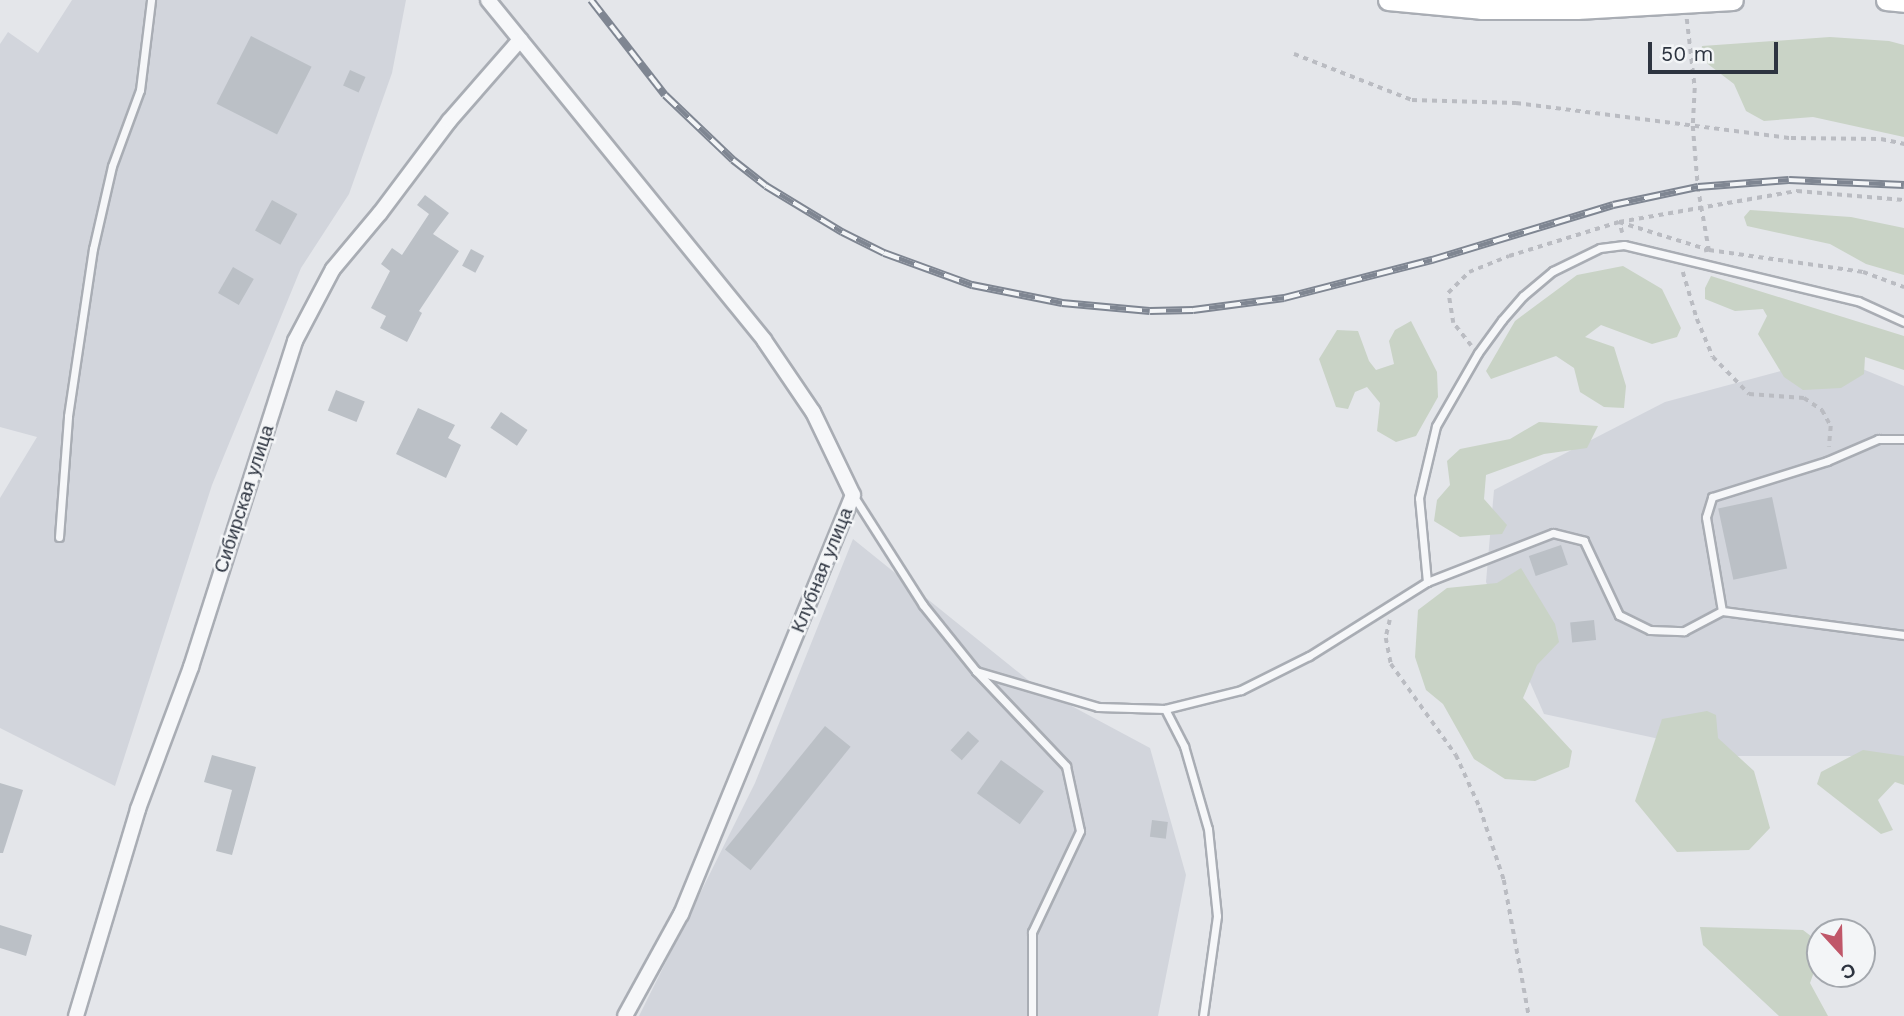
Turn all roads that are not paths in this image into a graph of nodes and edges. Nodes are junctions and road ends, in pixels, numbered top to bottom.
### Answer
1 (150, 0) edge
2 (488, 0) edge
3 (1388, 0) edge
4 (1733, 0) edge
5 (1886, 0) edge
6 (1904, 2) edge
7 (1640, 3) edge
8 (520, 40) junction
9 (1904, 321) edge
10 (1904, 439) edge
11 (853, 495) junction
12 (59, 537) dead end
13 (1427, 582) junction
14 (1722, 611) junction
15 (1904, 635) edge
16 (976, 671) junction
17 (1166, 709) junction
18 (76, 1016) edge
19 (625, 1016) edge
20 (1032, 1016) edge
21 (1203, 1016) edge

1 - 12 lane
2 - 8 street, Клубная улица
3 - 7 main road
4 - 7 main road
5 - 6 main road
8 - 11 street, Клубная улица
8 - 18 street, Сибирская улица
9 - 13 lane
10 - 14 lane
11 - 16 lane
11 - 19 street, Клубная улица
13 - 14 lane
13 - 17 lane
14 - 15 lane
16 - 17 lane
16 - 20 lane
17 - 21 lane

